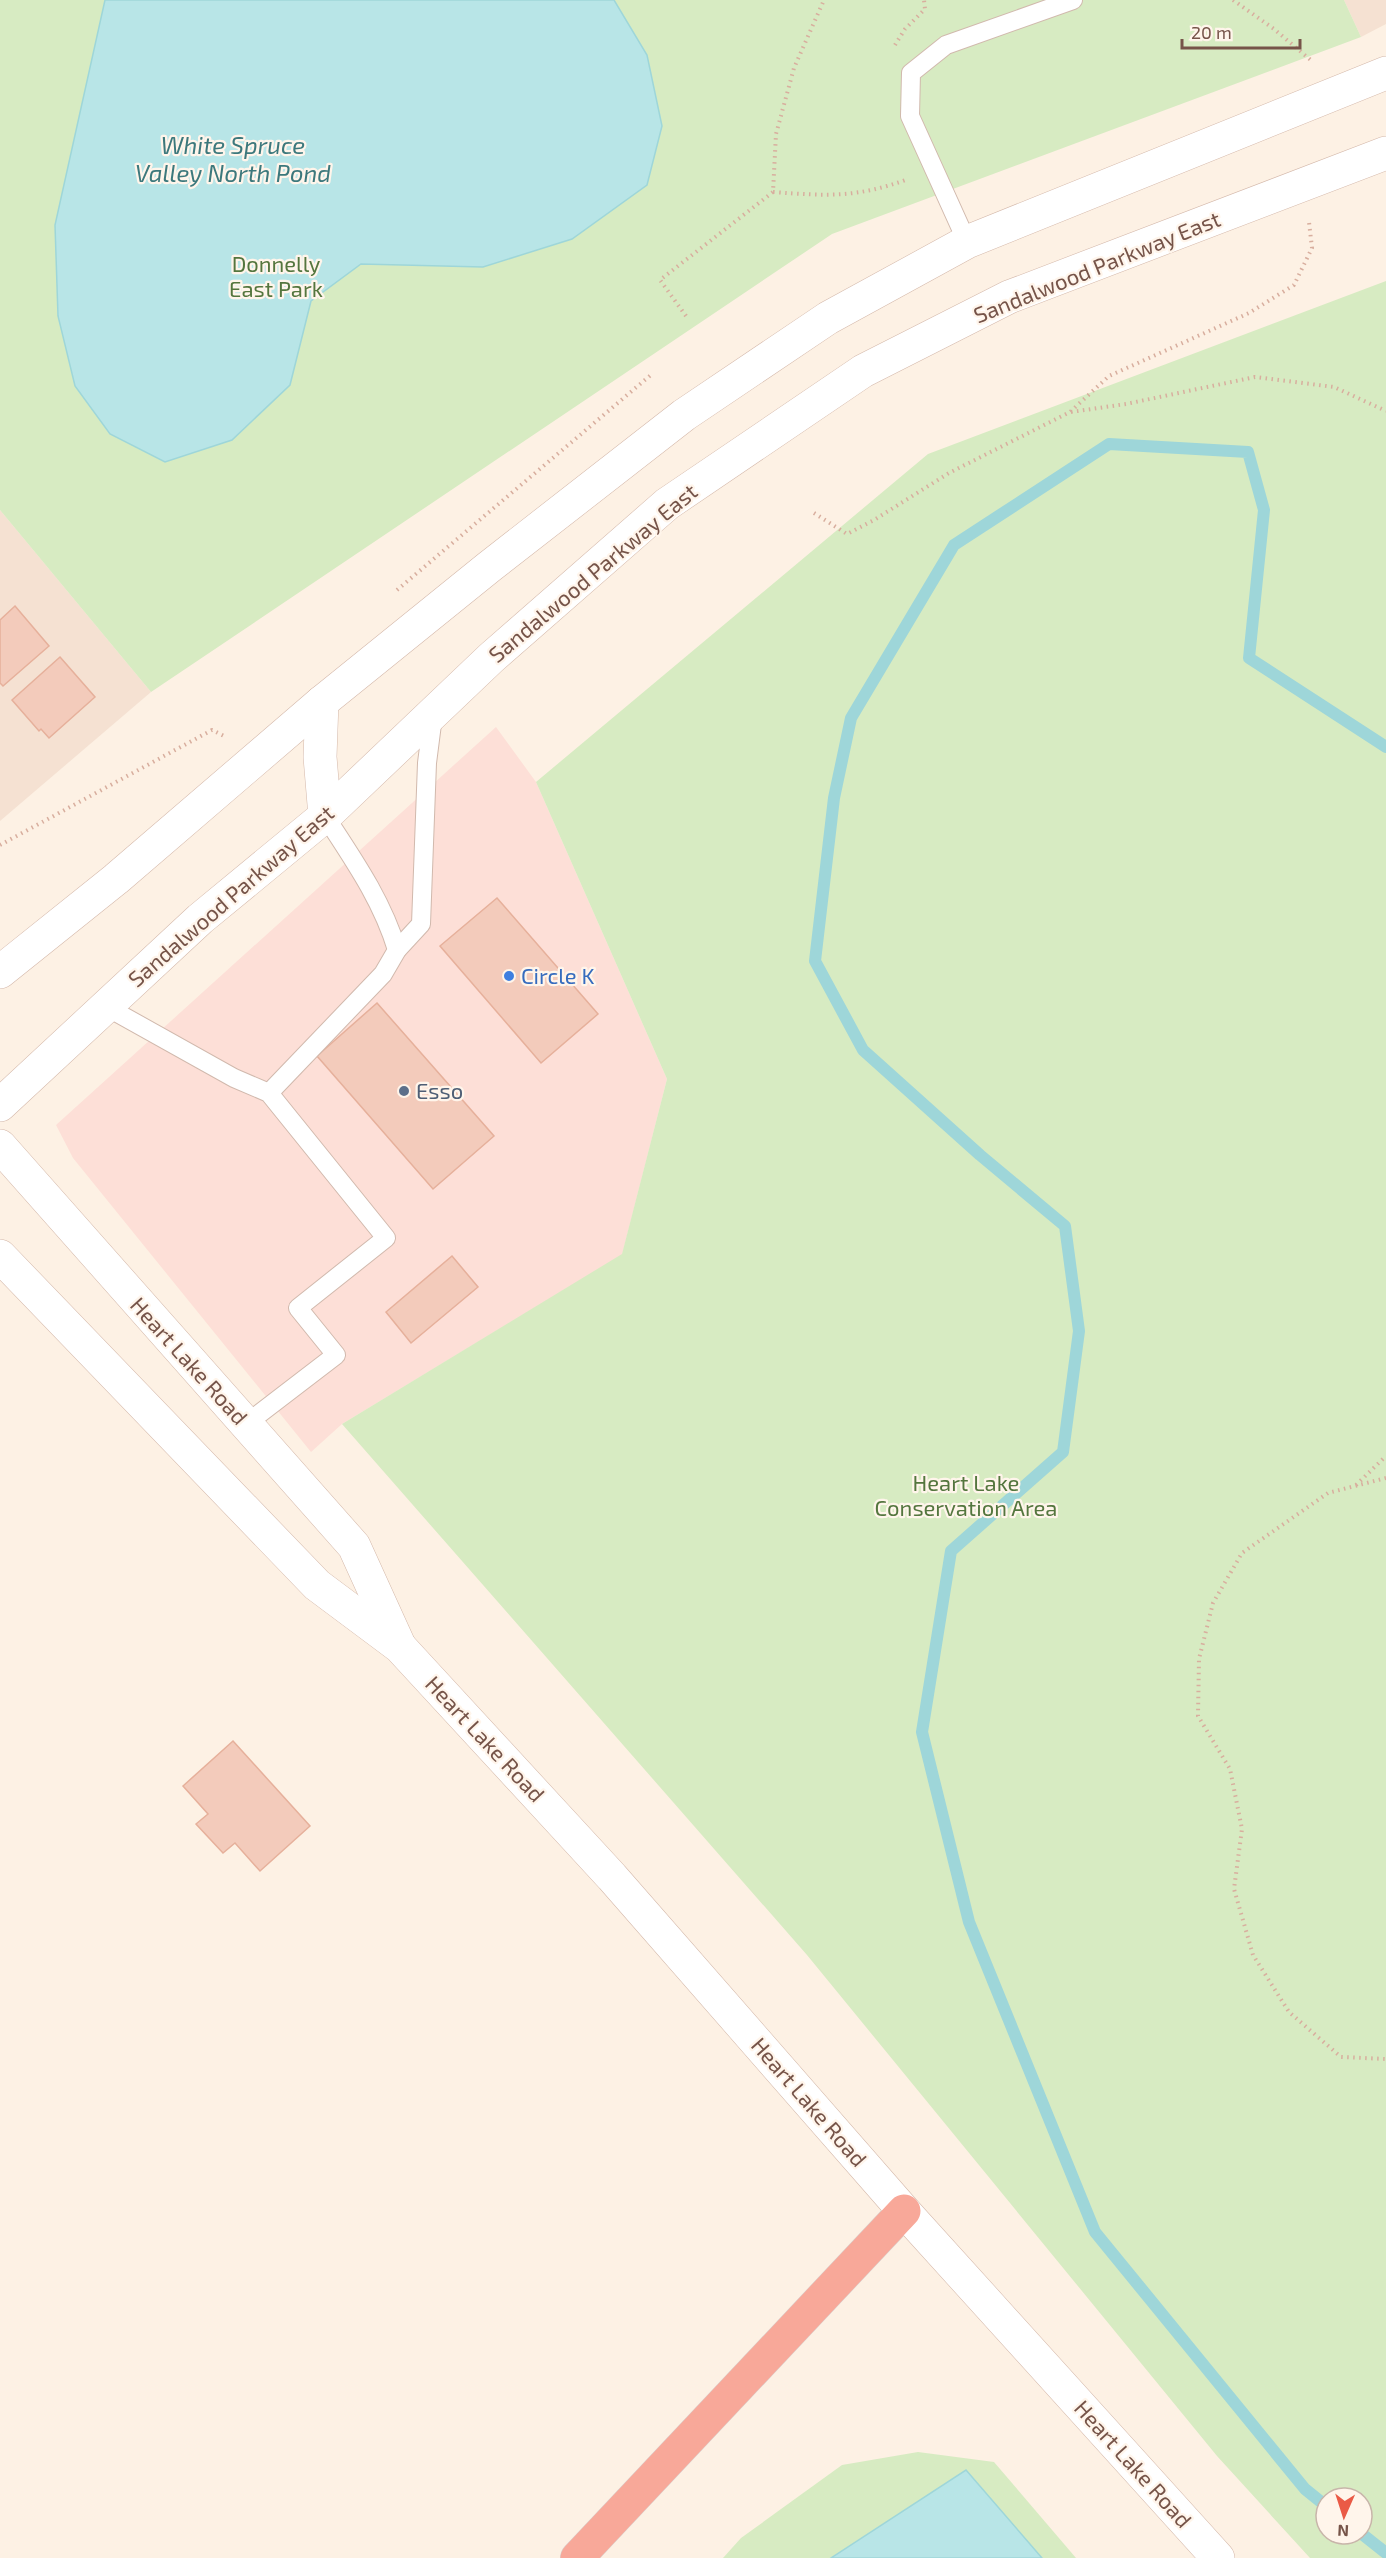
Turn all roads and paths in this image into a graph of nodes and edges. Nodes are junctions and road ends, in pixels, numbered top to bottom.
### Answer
1 (824, 0) edge
2 (1073, 0) edge
3 (1233, 0) edge
4 (1386, 73) edge
5 (1345, 92) junction
6 (1386, 153) edge
7 (933, 170) junction
8 (1304, 186) junction
9 (773, 192) junction
10 (967, 242) junction
11 (686, 316) dead end
12 (1386, 411) edge
13 (1070, 412) junction
14 (814, 513) dead end
15 (322, 702) junction
16 (434, 712) junction
17 (224, 736) dead end
18 (326, 816) junction
19 (0, 845) edge
20 (398, 950) junction
21 (4, 966) edge
22 (105, 1006) junction
23 (269, 1093) junction
24 (0, 1105) edge
25 (0, 1146) edge
26 (0, 1256) edge
27 (246, 1424) junction
28 (1386, 1456) edge
29 (1386, 1478) edge
30 (1355, 1486) junction
31 (400, 1647) junction
32 (1386, 2059) edge
33 (904, 2211) junction
34 (577, 2558) edge
35 (1218, 2558) edge

1 - 9 path
2 - 7 lane
3 - 5 path
4 - 5 main road
5 - 10 main road
6 - 8 main road, Sandalwood Parkway East
7 - 9 path
7 - 10 lane
8 - 13 path
8 - 16 main road, Sandalwood Parkway East
9 - 11 path
10 - 15 main road
12 - 13 path
13 - 14 path
15 - 18 main road
15 - 21 main road
16 - 18 main road, Sandalwood Parkway East
16 - 20 lane
17 - 19 path
18 - 20 lane
18 - 22 main road, Sandalwood Parkway East
20 - 23 lane
22 - 23 lane
22 - 24 main road, Sandalwood Parkway East
23 - 27 lane
25 - 27 main road, Heart Lake Road
26 - 31 main road, Heart Lake Road
27 - 31 main road, Heart Lake Road
28 - 30 path
29 - 30 path
30 - 32 path
31 - 33 main road, Heart Lake Road
33 - 34 highway
33 - 35 main road, Heart Lake Road

